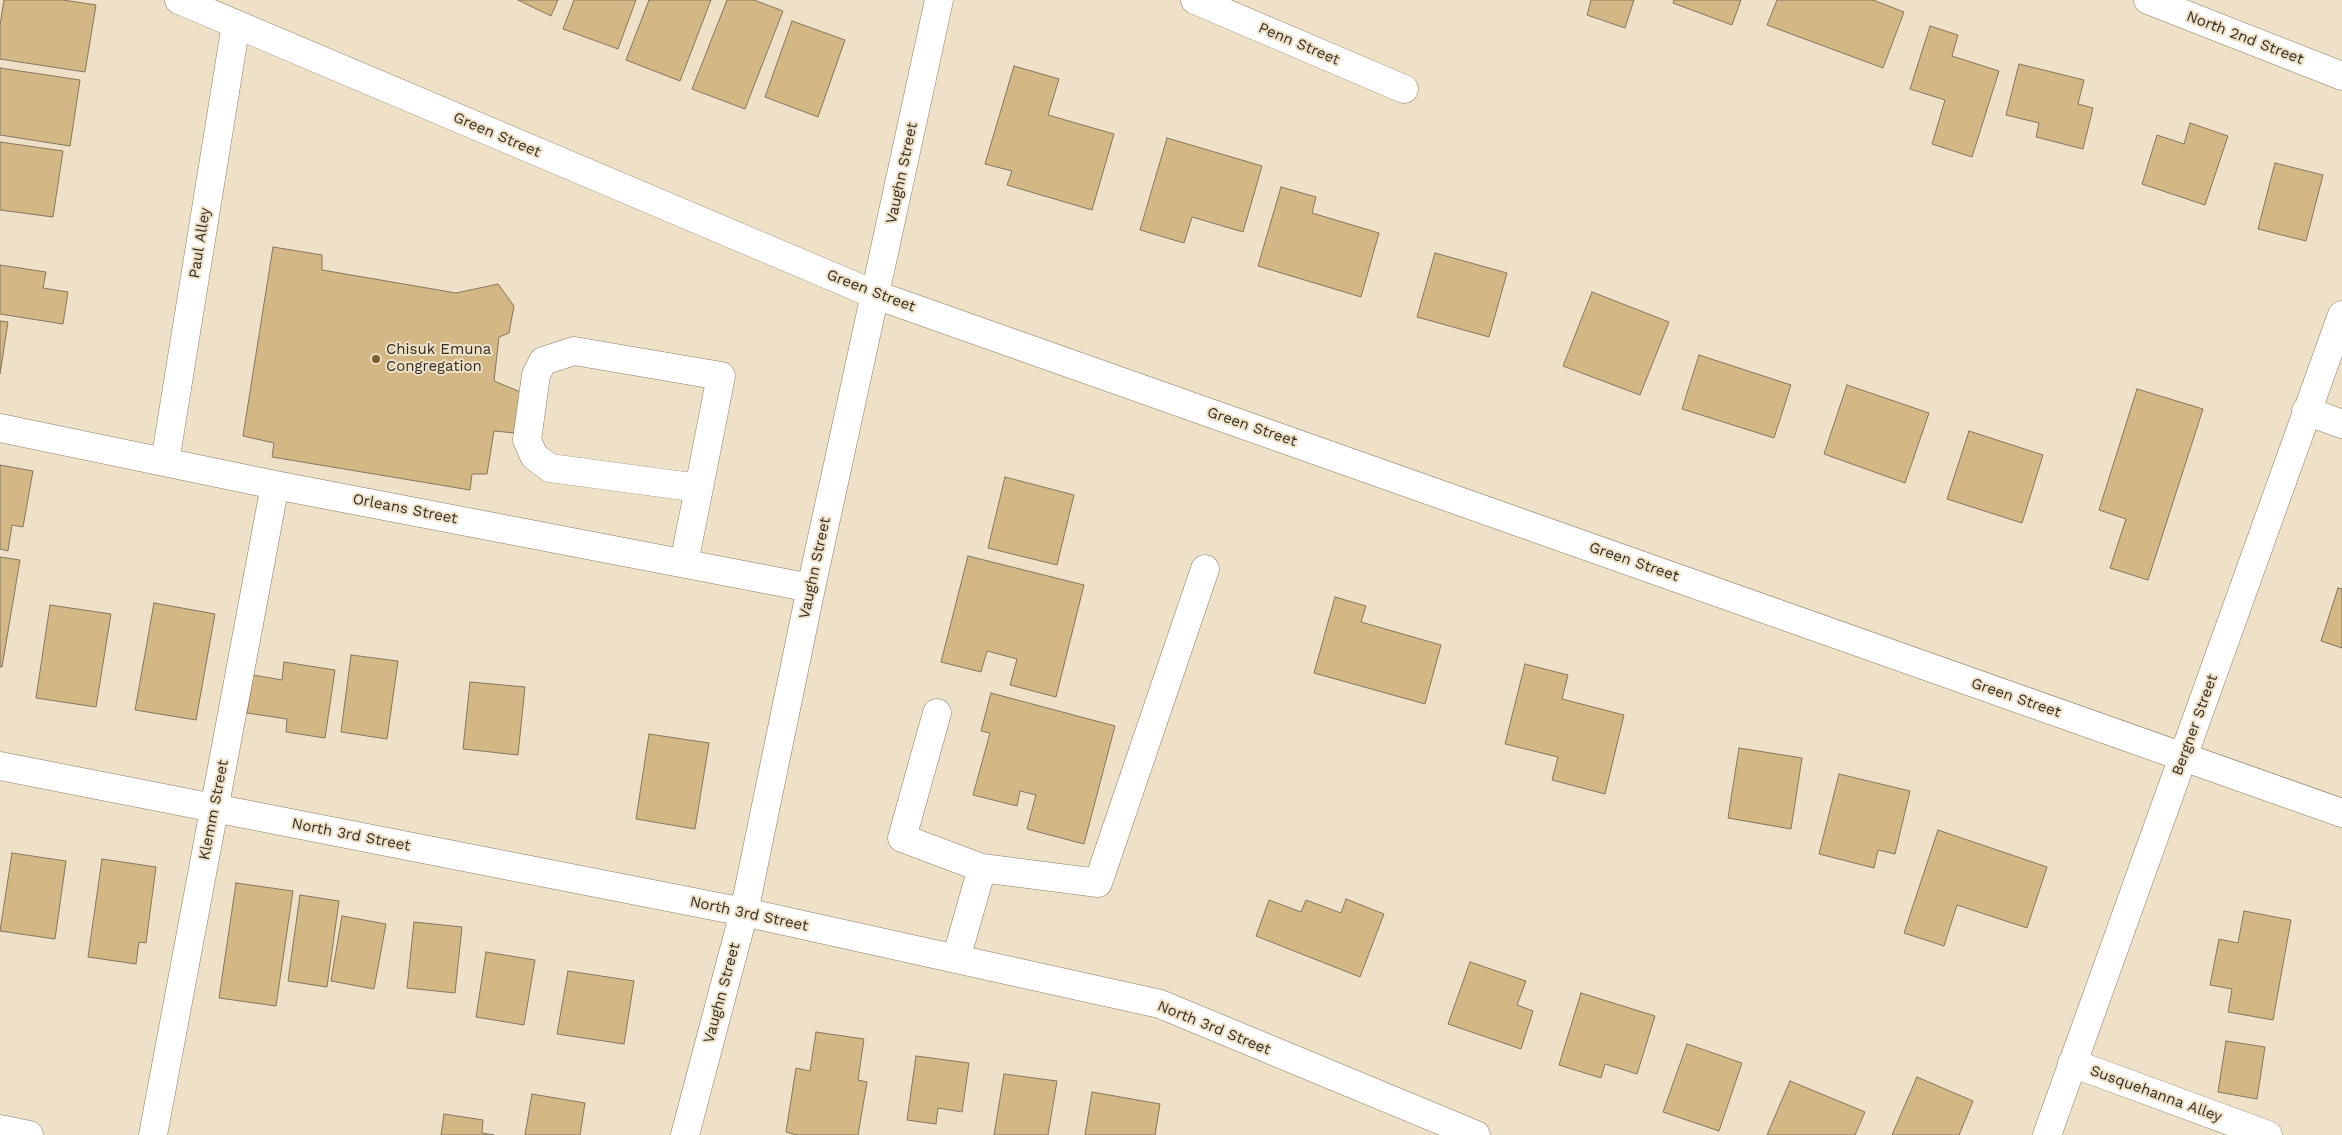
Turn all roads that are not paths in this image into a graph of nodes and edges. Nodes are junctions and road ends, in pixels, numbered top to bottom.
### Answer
1 (178, 0) edge
2 (939, 0) edge
3 (1195, 0) edge
4 (2148, 0) edge
5 (236, 24) junction
6 (2342, 76) edge
7 (1404, 89) dead end
8 (876, 295) junction
9 (2342, 314) edge
10 (2306, 411) junction
11 (2342, 424) edge
12 (0, 428) edge
13 (165, 462) junction
14 (275, 485) junction
15 (699, 488) junction
16 (684, 563) junction
17 (1205, 570) dead end
18 (811, 588) junction
19 (937, 713) dead end
20 (2184, 757) junction
21 (0, 766) edge
22 (215, 808) junction
23 (2342, 813) edge
24 (982, 868) junction
25 (744, 912) junction
26 (956, 959) junction
27 (2072, 1063) junction
28 (0, 1129) edge
29 (29, 1135) edge
30 (153, 1135) edge
31 (685, 1135) edge
32 (1476, 1135) edge
33 (2047, 1135) edge
34 (2268, 1135) edge

1 - 5 street, Green Street
2 - 8 street, Vaughn Street
3 - 7 street, Penn Street
4 - 6 street, North 2nd Street
5 - 8 street, Green Street
5 - 13 street, Paul Alley
8 - 18 street, Vaughn Street
8 - 20 street, Green Street
9 - 10 street, Bergner Street
10 - 11 street
10 - 20 street, Bergner Street
12 - 13 street, Orleans Street
13 - 14 street, Orleans Street
14 - 16 street, Orleans Street
14 - 22 street, Klemm Street
15 - 15 street
15 - 16 street
16 - 18 street, Orleans Street
17 - 24 street
18 - 25 street, Vaughn Street
19 - 24 street
20 - 23 street, Green Street
20 - 27 street, Bergner Street
21 - 22 street, North 3rd Street
22 - 25 street, North 3rd Street
22 - 30 street, Klemm Street
24 - 26 street
25 - 26 street, North 3rd Street
25 - 31 street, Vaughn Street
26 - 32 street, North 3rd Street
27 - 33 street, Bergner Street
27 - 34 street, Susquehanna Alley
28 - 29 street

